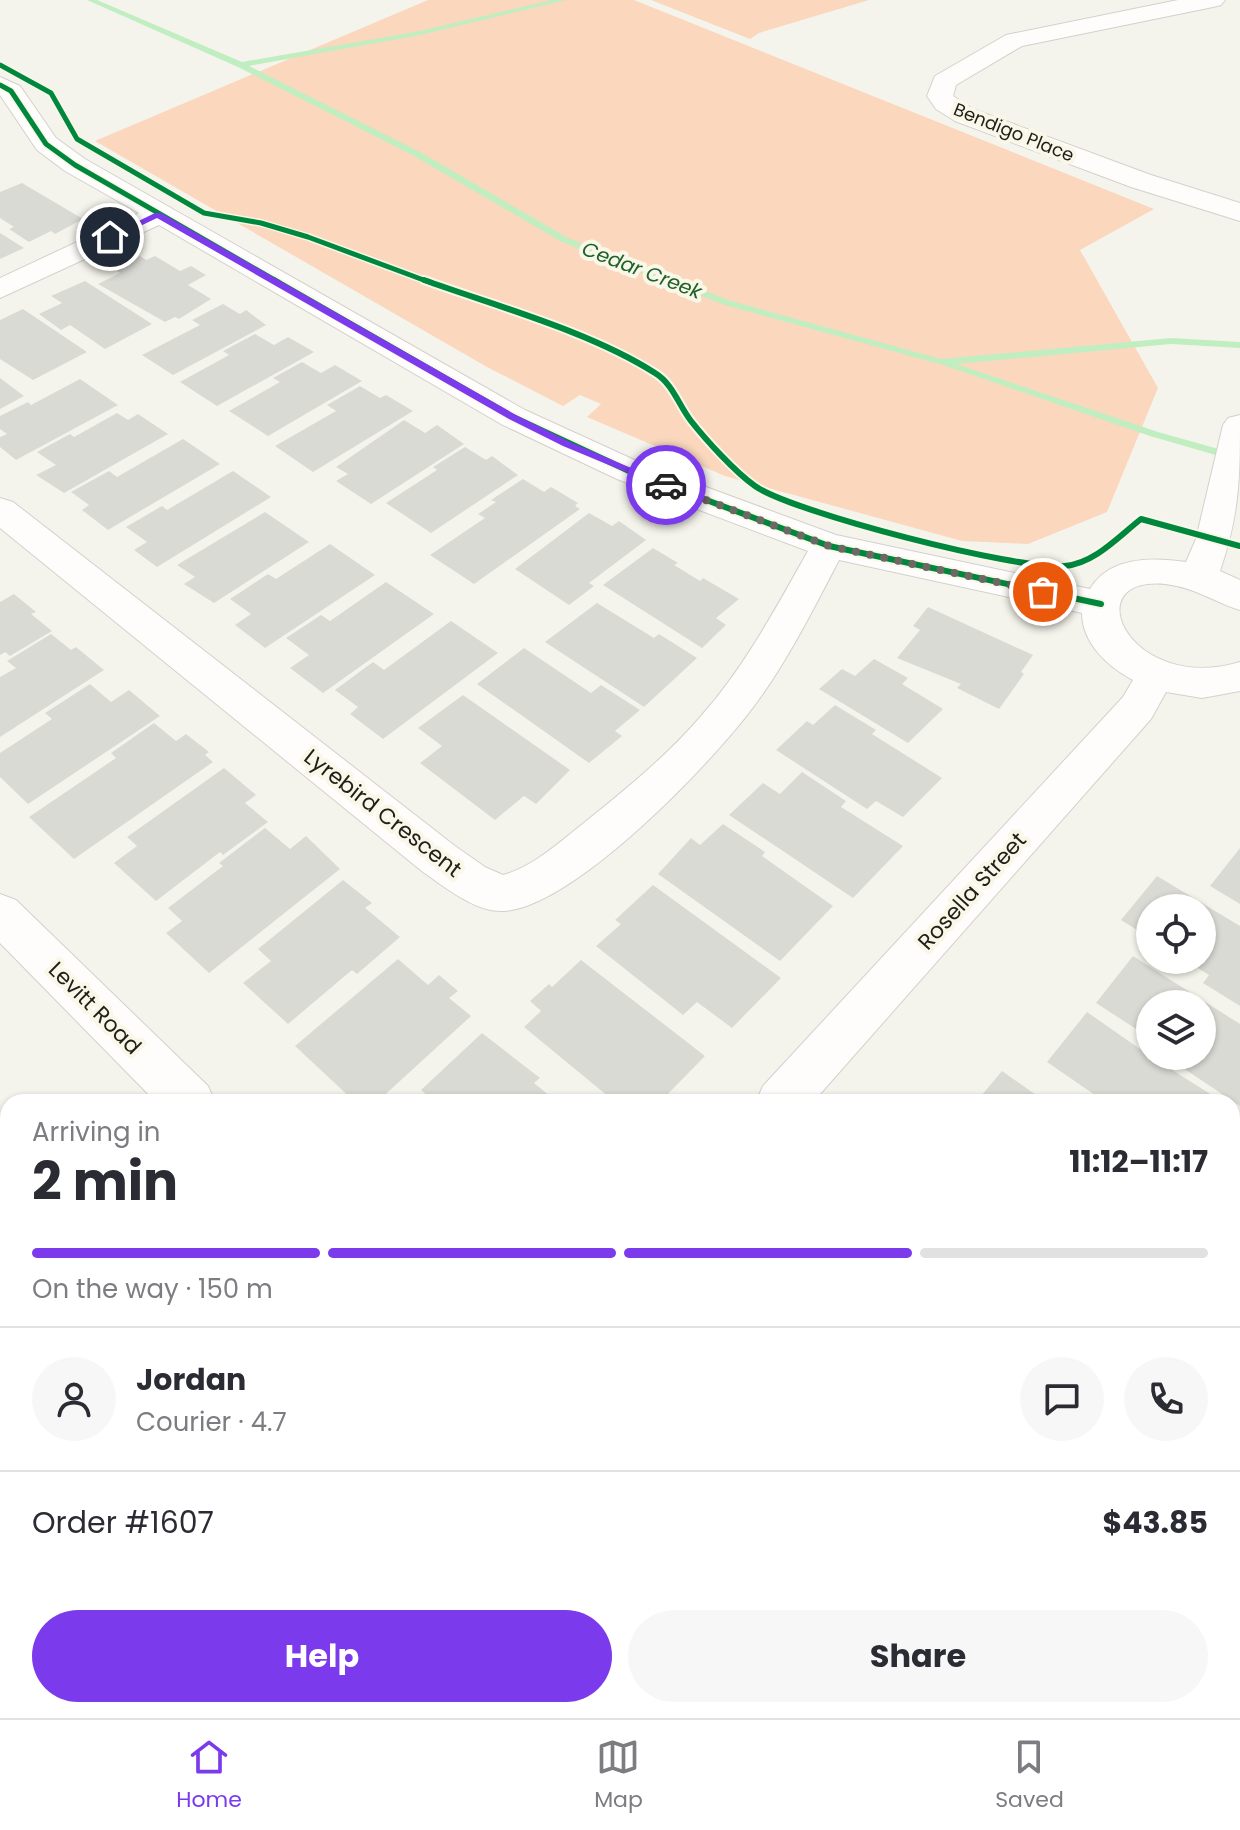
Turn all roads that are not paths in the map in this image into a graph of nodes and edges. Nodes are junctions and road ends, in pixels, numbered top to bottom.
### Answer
1 (1213, 0) edge
2 (4, 91) edge
3 (1240, 212) edge
4 (158, 215) junction
5 (0, 289) edge
6 (1240, 425) edge
7 (0, 510) edge
8 (829, 546) junction
9 (1199, 576) junction
10 (1240, 597) edge
11 (1101, 604) junction
12 (1156, 674) junction
13 (1240, 676) edge
14 (0, 913) edge
15 (182, 1094) edge
16 (788, 1094) edge

1 - 3 street, Bendigo Place
2 - 4 street
4 - 5 street
4 - 8 street
6 - 9 street
7 - 8 street, Lyrebird Crescent
8 - 11 street
9 - 10 street
9 - 11 street
11 - 12 street
12 - 13 street
12 - 16 street, Rosella Street
14 - 15 street, Levitt Road

